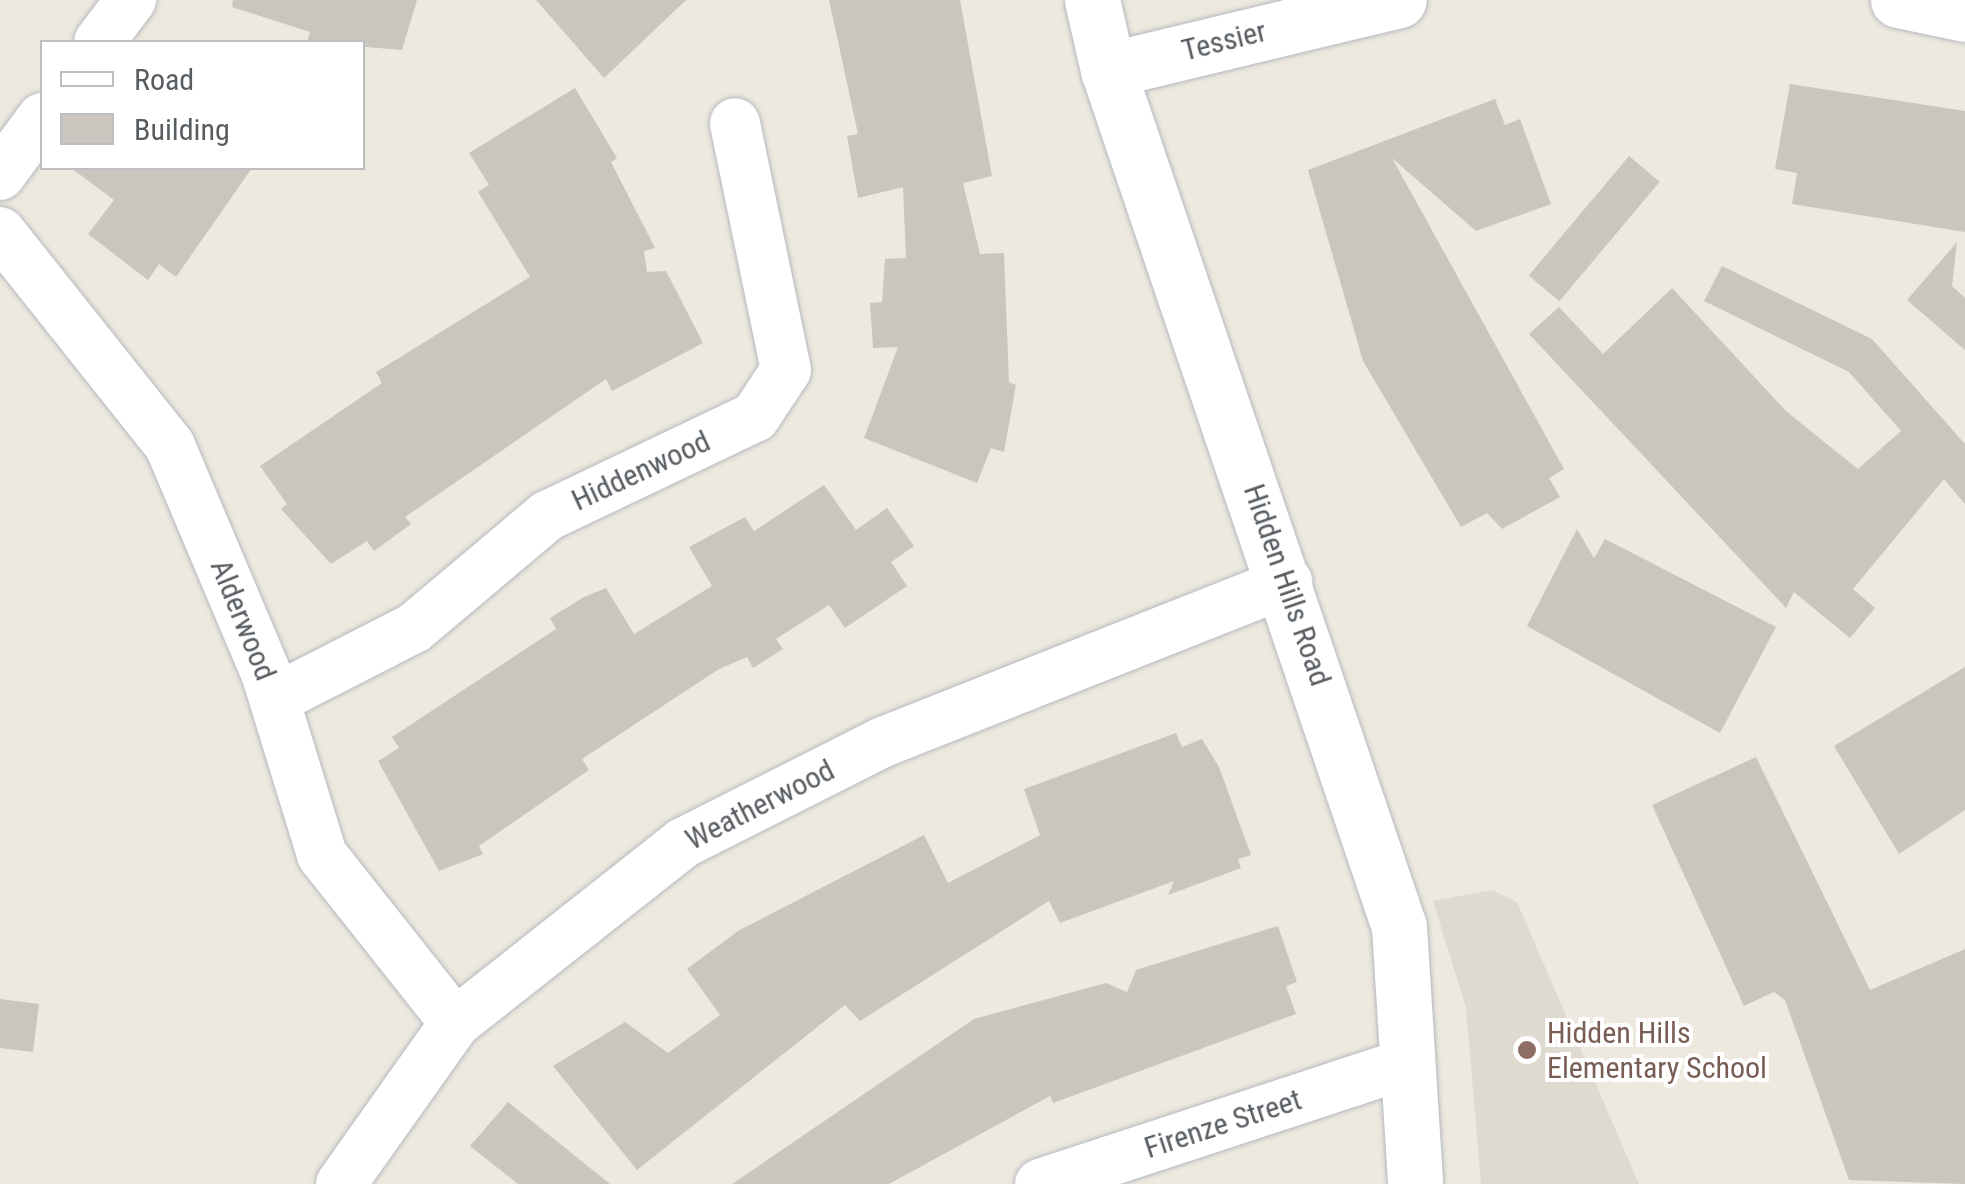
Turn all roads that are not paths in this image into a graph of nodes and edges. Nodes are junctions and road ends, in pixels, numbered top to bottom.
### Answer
1 (131, 0) edge
2 (1092, 0) edge
3 (1400, 0) edge
4 (1898, 0) edge
5 (1965, 14) edge
6 (101, 40) edge
7 (1108, 70) junction
8 (40, 121) edge
9 (735, 123) dead end
10 (0, 175) edge
11 (0, 232) edge
12 (1287, 582) junction
13 (275, 699) junction
14 (455, 1023) junction
15 (1406, 1064) junction
16 (341, 1184) edge
17 (1040, 1184) edge
18 (1414, 1184) edge

1 - 6 street
2 - 7 street, Hidden Hills Road
3 - 7 street, Tessier
4 - 5 street
7 - 12 street, Hidden Hills Road
8 - 10 street
9 - 13 street, Hiddenwood
11 - 13 street, Alderwood
12 - 14 street, Weatherwood
12 - 15 street, Hidden Hills Road
13 - 14 street, Alderwood
14 - 16 street, Weatherwood
15 - 17 street, Firenze Street
15 - 18 street, Hidden Hills Road

